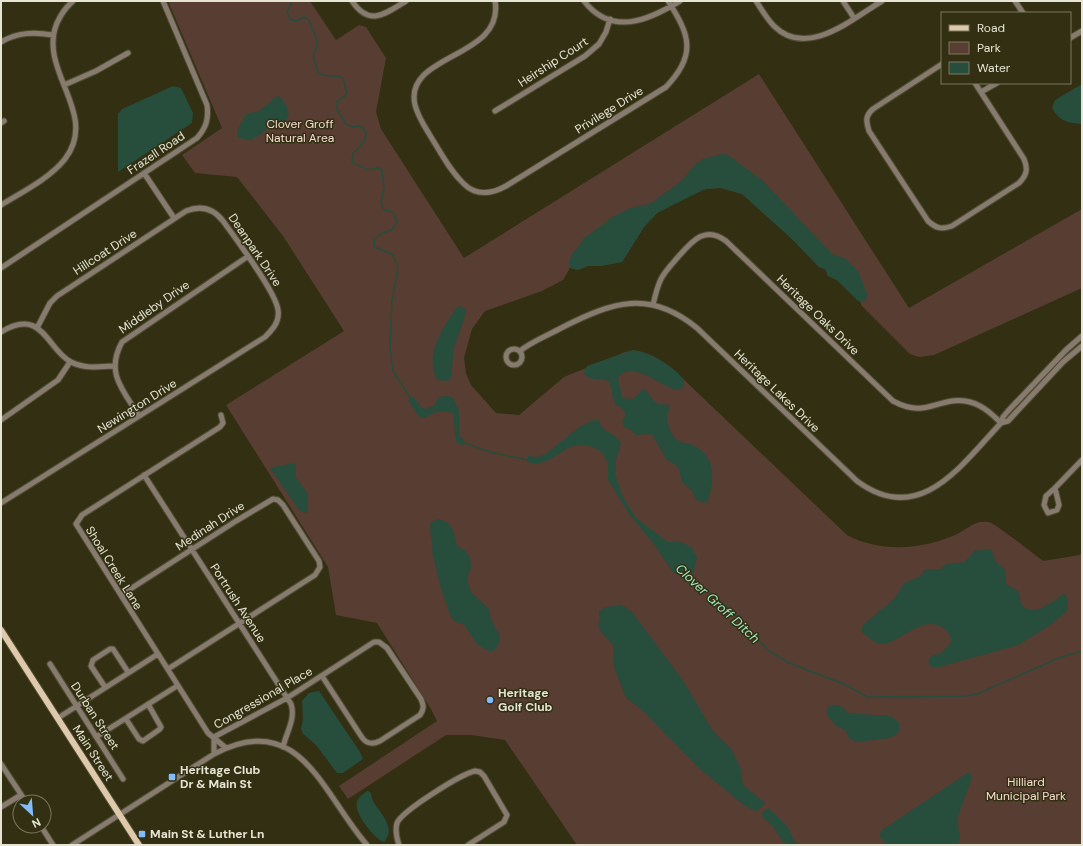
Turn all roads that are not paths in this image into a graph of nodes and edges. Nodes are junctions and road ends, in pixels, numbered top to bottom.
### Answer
1 (73, 1) edge
2 (163, 1) edge
3 (352, 1) edge
4 (406, 1) edge
5 (495, 1) edge
6 (584, 1) edge
7 (668, 1) edge
8 (680, 1) edge
9 (756, 1) edge
10 (843, 1) edge
11 (882, 1) edge
12 (1015, 1) edge
13 (672, 6) junction
14 (1022, 12) edge
15 (854, 18) junction
16 (610, 19) junction
17 (1082, 31) edge
18 (53, 35) junction
19 (1071, 37) edge
20 (1, 42) edge
21 (128, 53) dead end
22 (941, 65) edge
23 (976, 84) edge
24 (995, 84) edge
25 (64, 85) junction
26 (981, 92) junction
27 (495, 111) dead end
28 (144, 173) junction
29 (1, 206) edge
30 (198, 207) joint
31 (174, 218) junction
32 (247, 257) junction
33 (1, 268) edge
34 (653, 306) junction
35 (278, 318) joint
36 (37, 328) junction
37 (1, 332) edge
38 (1082, 336) edge
39 (1082, 346) edge
40 (520, 351) dead end
41 (70, 362) junction
42 (114, 366) junction
43 (221, 415) dead end
44 (139, 416) junction
45 (1, 420) edge
46 (1001, 423) junction
47 (1082, 460) edge
48 (144, 475) junction
49 (1055, 488) junction
50 (1, 503) edge
51 (192, 550) junction
52 (121, 595) junction
53 (240, 623) junction
54 (1, 630) edge
55 (158, 654) junction
56 (50, 664) dead end
57 (168, 669) junction
58 (128, 672) junction
59 (322, 676) junction
60 (177, 686) junction
61 (105, 687) junction
62 (288, 698) junction
63 (148, 704) junction
64 (76, 706) junction
65 (58, 718) junction
66 (126, 719) junction
67 (96, 737) junction
68 (214, 737) junction
69 (283, 747) junction
70 (226, 748) junction
71 (214, 754) junction
72 (1, 764) edge
73 (123, 779) dead end
74 (20, 794) edge
75 (12, 800) edge
76 (1, 807) edge
77 (120, 815) junction
78 (46, 834) edge
79 (53, 845) edge
80 (72, 845) edge
81 (139, 845) edge
82 (367, 845) edge
83 (399, 845) edge
84 (468, 845) edge

1 - 18 street
2 - 28 street, Frazell Road
3 - 4 street
5 - 13 street, Privilege Drive
6 - 16 street
7 - 13 street, Privilege Drive
8 - 13 street
9 - 15 street
10 - 15 street
11 - 15 street
12 - 14 street
13 - 16 street
16 - 27 street, Heirship Court
17 - 19 street
18 - 20 street
18 - 25 street
21 - 25 street
22 - 26 street
23 - 26 street
24 - 26 street
25 - 29 street
28 - 31 street
28 - 33 street, Frazell Road
30 - 31 street, Hillcoat Drive
30 - 32 street, Deanpark Drive
31 - 36 street, Hillcoat Drive
32 - 35 street, Deanpark Drive
32 - 42 street, Middleby Drive
34 - 40 street, Heritage Lakes Drive
34 - 46 street, Heritage Lakes Drive
34 - 46 street, Heritage Oaks Drive
35 - 44 street, Newington Drive
36 - 37 street
36 - 41 street
38 - 46 street, Heritage Lakes Drive
39 - 46 street, Heritage Lakes Drive
41 - 42 street
41 - 45 street
42 - 44 street
43 - 48 street, Shoal Creek Lane
44 - 50 street, Newington Drive
47 - 49 street
48 - 51 street, Portrush Avenue
48 - 52 street, Shoal Creek Lane
49 - 49 street
51 - 52 street, Medinah Drive
51 - 53 street, Portrush Avenue
51 - 53 street, Medinah Drive
52 - 55 street, Shoal Creek Lane
53 - 57 street
53 - 62 street, Portrush Avenue
54 - 65 main road, Main Street
55 - 57 street, Shoal Creek Lane
55 - 58 street
56 - 64 street, Durban Street
57 - 60 street, Shoal Creek Lane
58 - 61 street
58 - 61 street
59 - 59 street, Congressional Place
59 - 62 street, Congressional Place
60 - 63 street
60 - 68 street, Shoal Creek Lane
61 - 64 street
62 - 68 street, Congressional Place
62 - 69 street, Portrush Avenue
63 - 66 street
63 - 66 street
64 - 65 street
64 - 67 street, Durban Street
65 - 77 main road, Main Street
66 - 67 street
67 - 73 street, Durban Street
68 - 70 street, Shoal Creek Lane
68 - 71 street
69 - 70 street
69 - 82 street
70 - 71 street
71 - 77 street
72 - 74 street
75 - 76 street
77 - 80 street
77 - 81 main road, Main Street
78 - 79 street
83 - 84 street

